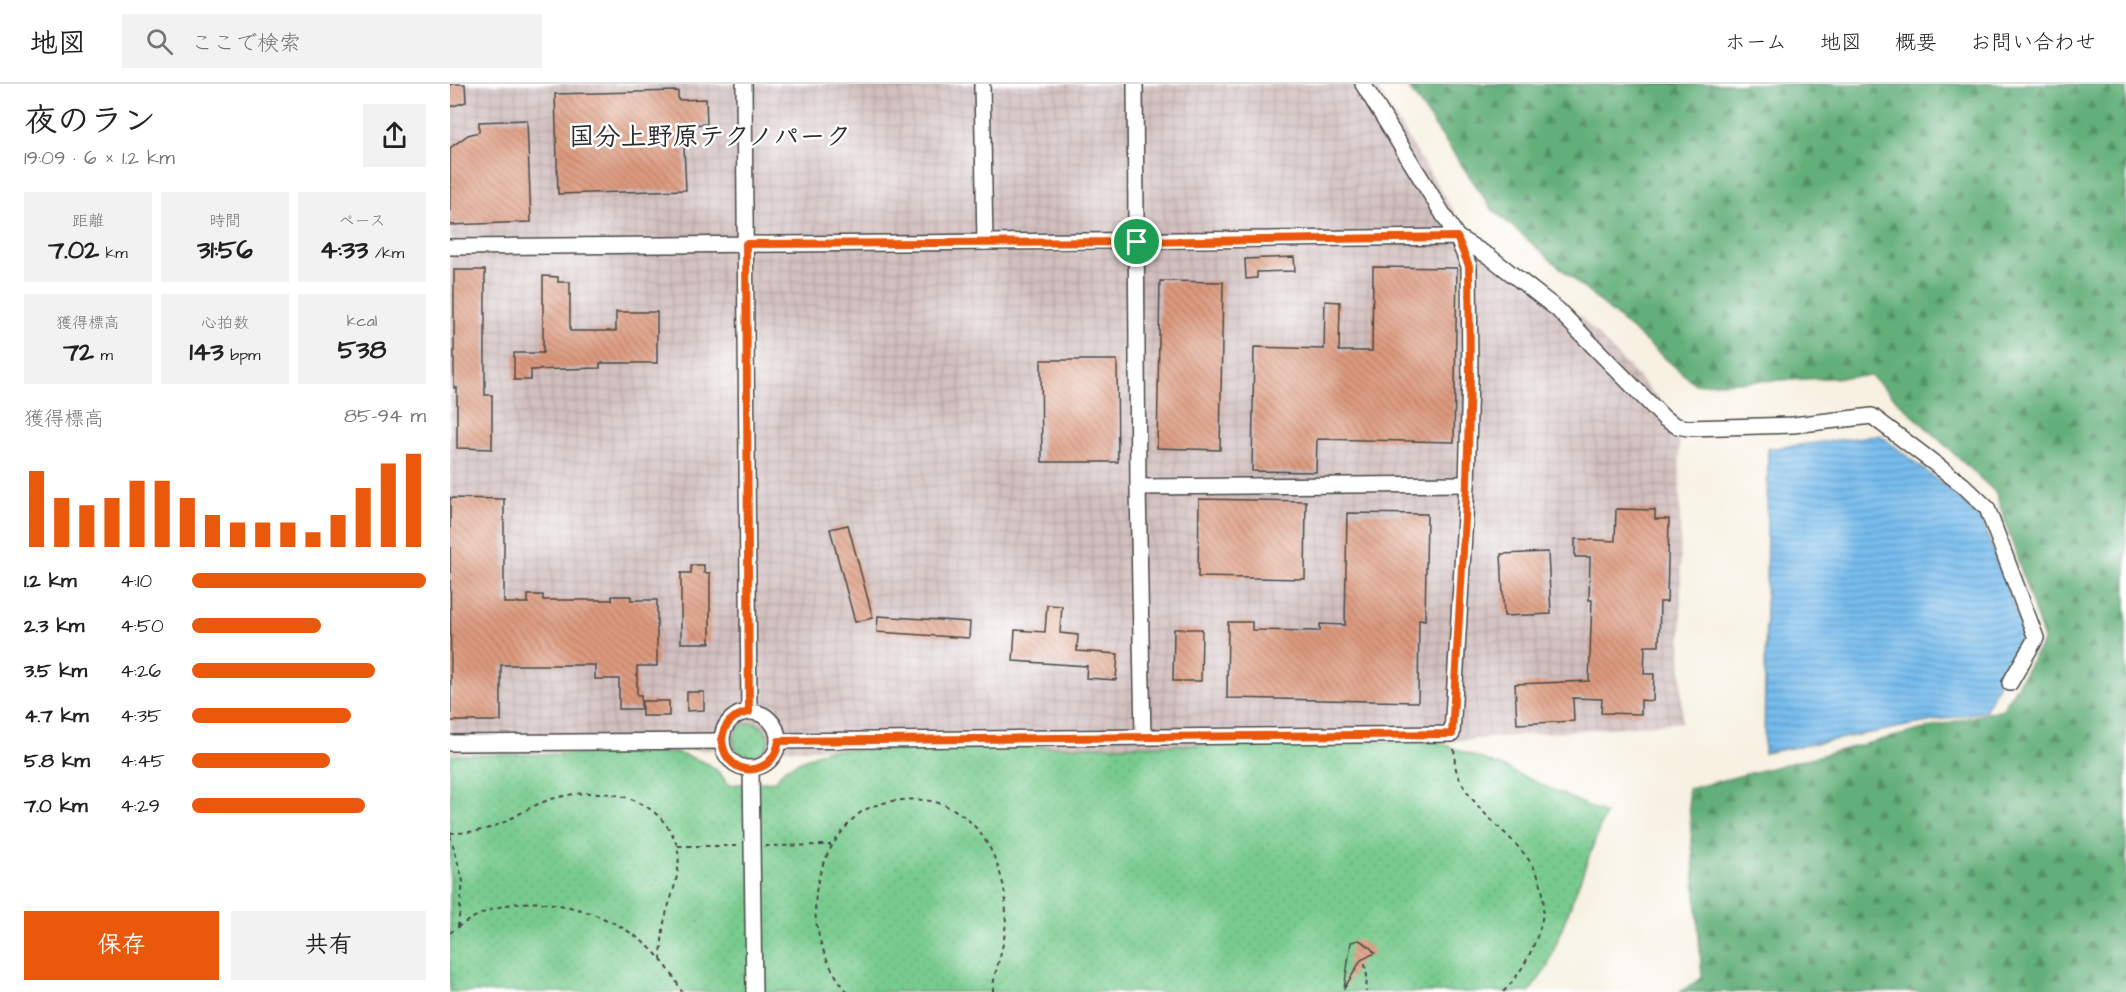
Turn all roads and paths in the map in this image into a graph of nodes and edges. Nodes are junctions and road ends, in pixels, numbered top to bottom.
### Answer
1 (744, 84) edge
2 (982, 84) edge
3 (1135, 84) edge
4 (1363, 84) edge
5 (1457, 237) junction
6 (985, 242) junction
7 (1137, 242) junction
8 (746, 244) junction
9 (450, 247) edge
10 (1467, 484) junction
11 (1138, 487) junction
12 (2010, 682) dead end
13 (749, 712) junction
14 (1452, 734) junction
15 (1143, 736) junction
16 (722, 741) junction
17 (779, 741) junction
18 (450, 743) edge
19 (751, 769) junction
20 (450, 834) edge
21 (832, 845) junction
22 (677, 846) junction
23 (738, 846) dead end
24 (765, 846) dead end
25 (458, 926) junction
26 (450, 933) edge
27 (661, 959) junction
28 (1365, 964) dead end
29 (682, 992) edge
30 (754, 992) edge
31 (848, 992) edge
32 (993, 992) edge
33 (1366, 992) edge
34 (1503, 992) edge

1 - 8 street
2 - 6 street
3 - 7 street
4 - 5 street
5 - 7 street
5 - 10 street
5 - 12 street
6 - 7 street
6 - 8 street
7 - 11 street
8 - 9 street
8 - 13 street
10 - 11 street
10 - 14 street
11 - 15 street
13 - 16 street
13 - 17 street
14 - 15 street
14 - 34 path
15 - 17 street
16 - 18 street
16 - 19 street
17 - 19 street
19 - 30 street
20 - 22 path
20 - 25 path
21 - 24 path
21 - 31 path
21 - 32 path
22 - 23 path
22 - 27 path
25 - 26 path
25 - 27 path
27 - 29 path
28 - 33 path

